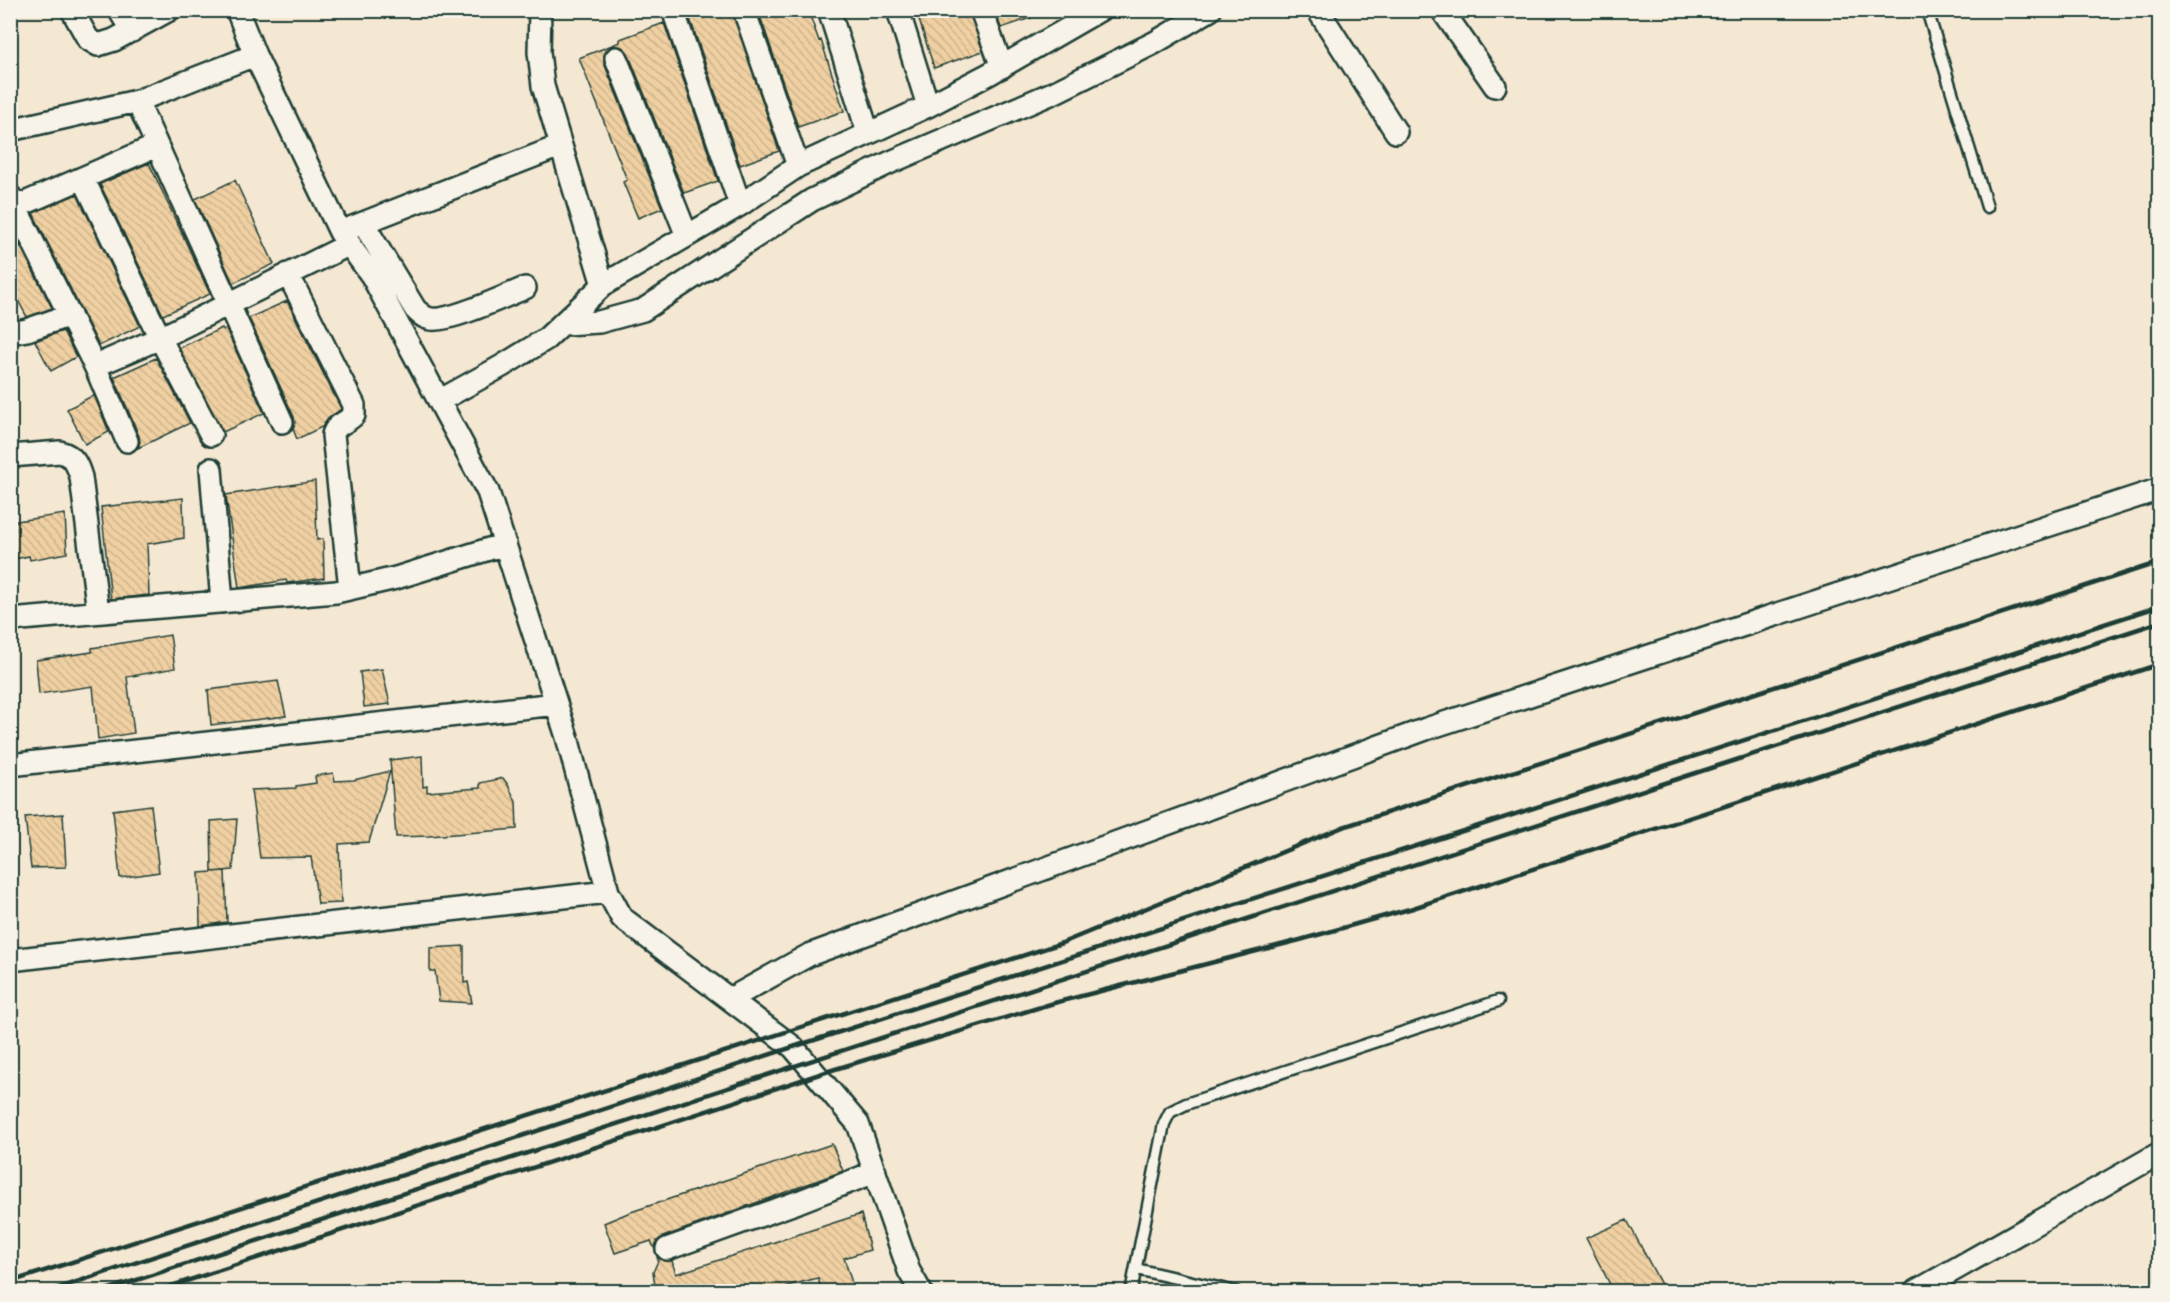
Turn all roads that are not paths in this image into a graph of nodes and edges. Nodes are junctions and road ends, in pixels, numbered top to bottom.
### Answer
1 (72, 10) edge
2 (119, 10) edge
3 (169, 10) edge
4 (237, 10) edge
5 (540, 10) edge
6 (673, 10) edge
7 (744, 10) edge
8 (829, 10) edge
9 (898, 10) edge
10 (981, 10) edge
11 (1100, 10) edge
12 (1210, 10) edge
13 (1318, 10) edge
14 (1442, 10) edge
15 (1927, 10) edge
16 (132, 31) junction
17 (255, 55) junction
18 (616, 58) dead end
19 (1002, 67) junction
20 (1495, 86) dead end
21 (137, 101) junction
22 (928, 106) junction
23 (10, 130) edge
24 (1396, 132) dead end
25 (868, 133) junction
26 (156, 146) junction
27 (560, 146) junction
28 (798, 166) junction
29 (83, 178) junction
30 (13, 202) edge
31 (740, 205) junction
32 (1988, 207) dead end
33 (363, 223) junction
34 (687, 236) junction
35 (345, 238) junction
36 (288, 274) junction
37 (603, 285) junction
38 (525, 288) dead end
39 (228, 304) junction
40 (70, 315) junction
41 (564, 324) junction
42 (10, 333) edge
43 (160, 338) junction
44 (95, 366) junction
45 (439, 401) junction
46 (282, 422) dead end
47 (211, 435) dead end
48 (127, 441) dead end
49 (10, 456) edge
50 (211, 469) dead end
51 (2160, 489) edge
52 (505, 544) junction
53 (350, 588) junction
54 (222, 602) junction
55 (98, 612) junction
56 (10, 620) edge
57 (556, 704) junction
58 (10, 765) edge
59 (608, 892) junction
60 (10, 960) edge
61 (730, 999) junction
62 (1498, 1001) dead end
63 (2160, 1153) edge
64 (875, 1172) junction
65 (667, 1249) dead end
66 (1136, 1269) junction
67 (921, 1292) edge
68 (1131, 1292) edge
69 (1236, 1292) edge
70 (1915, 1292) edge

1 - 16 street
2 - 16 street
3 - 16 street
4 - 17 street
5 - 27 street
6 - 31 street
7 - 28 street
8 - 25 street
9 - 22 street
10 - 19 street
11 - 19 street
12 - 41 street
13 - 24 street
14 - 20 street
15 - 32 lane
17 - 21 street
17 - 35 street
18 - 34 street
19 - 22 street
21 - 23 street
21 - 26 street
22 - 25 street
25 - 28 street
26 - 29 street
26 - 39 street
27 - 33 street
27 - 37 street
28 - 31 street
29 - 30 street
29 - 43 street
30 - 40 street
31 - 34 street
33 - 35 street
33 - 38 street
34 - 37 street
35 - 36 street
35 - 45 street
36 - 39 street
36 - 53 street
37 - 41 street
39 - 43 street
39 - 46 street
40 - 42 street
40 - 44 street
41 - 45 street
43 - 44 street
43 - 47 street
44 - 48 street
45 - 52 street
49 - 55 street
50 - 54 street
51 - 61 street
52 - 53 street
52 - 57 street
53 - 54 street
54 - 55 street
55 - 56 street
57 - 58 street
57 - 59 street
59 - 60 street
59 - 61 street
61 - 64 street
62 - 66 lane
63 - 70 street
64 - 65 street
64 - 67 street
66 - 68 lane
66 - 69 lane

